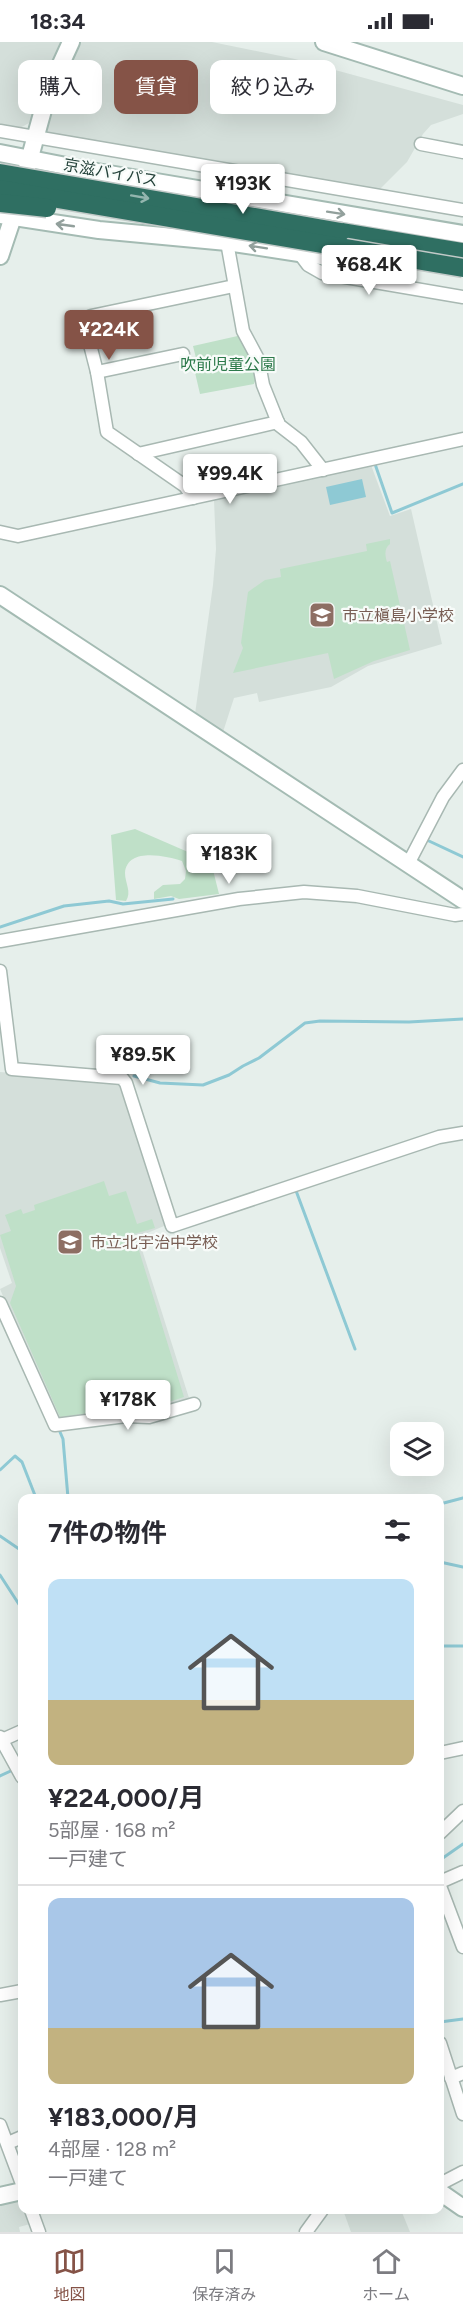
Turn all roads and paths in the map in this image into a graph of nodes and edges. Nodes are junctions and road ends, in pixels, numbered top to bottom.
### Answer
1 (71, 42) edge
2 (324, 42) edge
3 (463, 86) edge
4 (0, 131) edge
5 (421, 144) dead end
6 (34, 145) junction
7 (463, 152) edge
8 (0, 153) edge
9 (0, 171) edge
10 (0, 189) edge
11 (311, 193) junction
12 (0, 203) edge
13 (463, 210) edge
14 (7, 216) edge
15 (177, 220) junction
16 (463, 234) edge
17 (227, 242) junction
18 (299, 253) junction
19 (463, 254) edge
20 (0, 256) edge
21 (463, 268) edge
22 (234, 286) junction
23 (463, 297) edge
24 (183, 354) dead end
25 (97, 372) junction
26 (278, 422) junction
27 (463, 439) edge
28 (138, 454) junction
29 (323, 470) junction
30 (193, 498) junction
31 (0, 532) edge
32 (0, 595) edge
33 (463, 770) edge
34 (408, 864) junction
35 (463, 900) edge
36 (463, 914) edge
37 (0, 941) edge
38 (0, 971) edge
39 (463, 1133) edge
40 (0, 1303) edge
41 (194, 1404) dead end
42 (18, 1732) edge
43 (1, 1738) edge
44 (463, 1748) edge
45 (444, 1752) edge
46 (18, 1769) edge
47 (462, 1814) edge
48 (444, 1830) edge
49 (463, 1872) edge
50 (444, 1882) edge
51 (444, 1895) edge
52 (463, 1947) edge
53 (18, 1992) edge
54 (0, 1995) edge
55 (444, 2062) edge
56 (457, 2076) edge
57 (463, 2114) edge
58 (0, 2125) edge
59 (18, 2139) edge
60 (8, 2143) junction
61 (18, 2172) edge
62 (463, 2172) edge
63 (444, 2182) edge
64 (18, 2192) edge
65 (0, 2196) edge
66 (32, 2214) edge
67 (319, 2214) edge
68 (39, 2232) edge
69 (306, 2232) edge

1 - 6 street
2 - 3 street
4 - 6 street
5 - 7 street
6 - 8 street
6 - 11 street
6 - 11 street
6 - 14 street
9 -> 19 highway, 京滋バイパス, bridge
10 - 15 highway, bridge
11 - 13 street
11 -> 16 street
11 - 18 street
12 - 15 highway, bridge
17 -> 14 street
14 - 20 street
15 - 21 highway, bridge
18 -> 17 street
17 - 22 street
18 - 19 street
18 - 23 street
22 - 25 street
22 - 26 street
24 - 25 street
25 - 28 street
26 - 28 street
26 - 29 street
27 - 29 street
28 - 30 street
29 - 30 street
30 - 31 street
32 - 34 street
33 - 34 street
34 - 35 street
36 - 37 street
38 - 39 street
40 - 41 street
42 - 43 street
43 - 46 street
44 - 45 street
47 - 48 street
49 - 50 street
51 - 52 street
53 - 54 street
55 - 56 street
56 - 57 street
58 - 60 street
59 - 60 street
60 - 61 street
62 - 63 street
64 - 65 street
66 - 68 street
67 - 69 street

